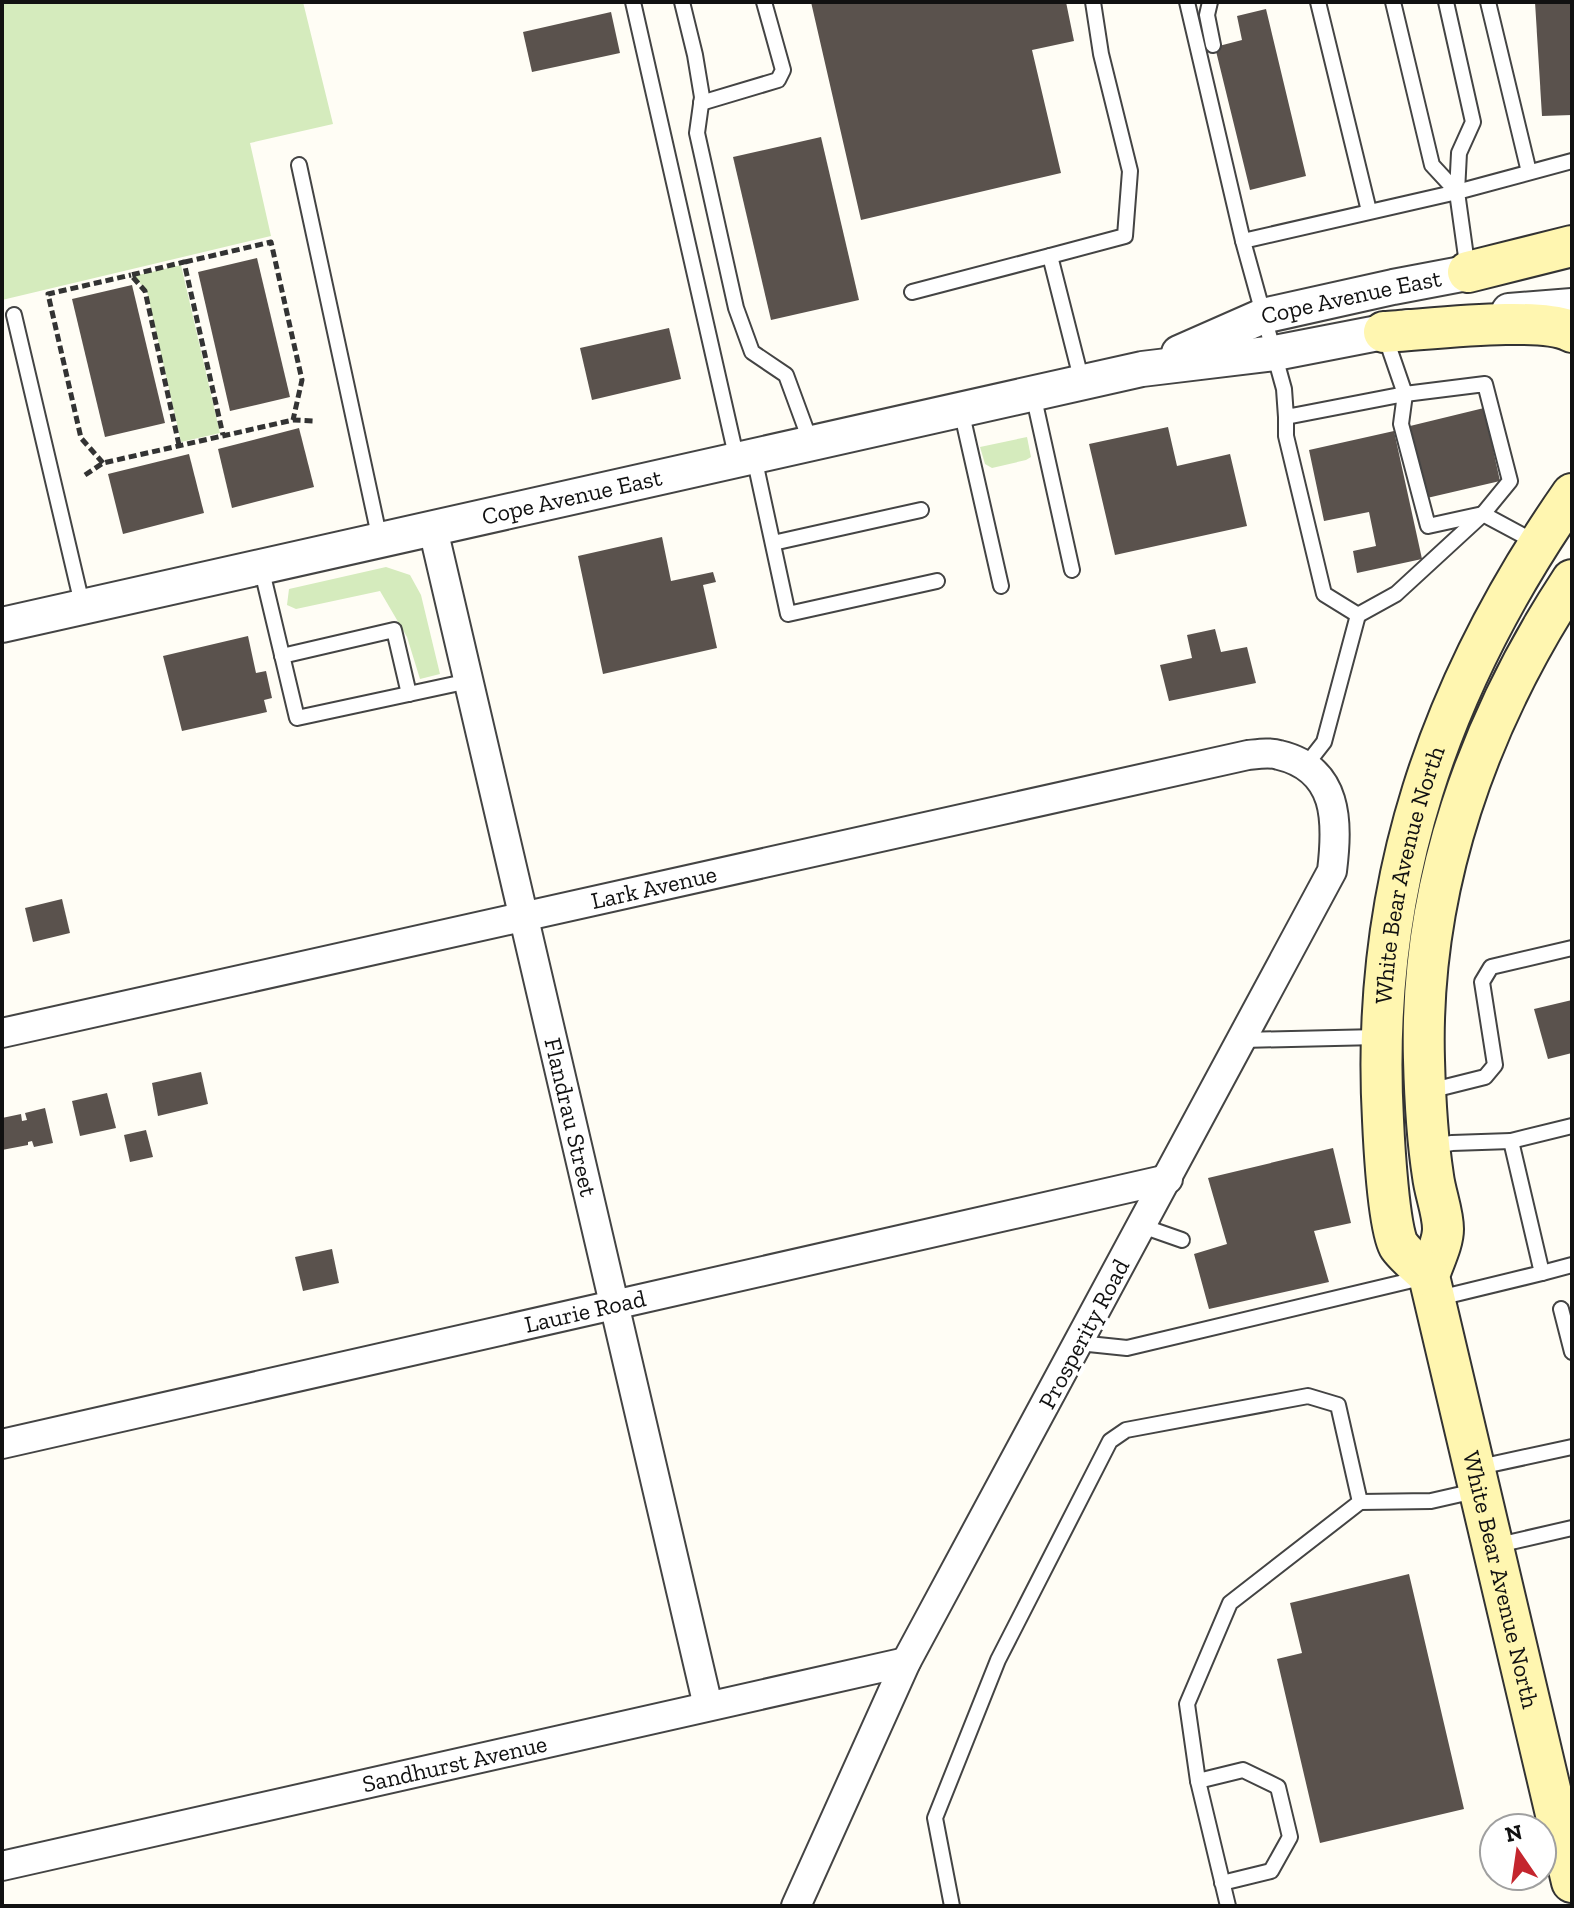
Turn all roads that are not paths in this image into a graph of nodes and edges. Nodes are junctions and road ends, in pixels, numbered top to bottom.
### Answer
1 (633, 2) edge
2 (682, 2) edge
3 (764, 2) edge
4 (1093, 2) edge
5 (1187, 2) edge
6 (1210, 2) edge
7 (1318, 2) edge
8 (1393, 2) edge
9 (1446, 2) edge
10 (1488, 2) edge
11 (1213, 45) dead end
12 (701, 103) junction
13 (1572, 161) edge
14 (299, 165) dead end
15 (1529, 172) junction
16 (1457, 192) junction
17 (1369, 211) junction
18 (1243, 241) junction
19 (1572, 246) edge
20 (1050, 256) junction
21 (1572, 262) edge
22 (1468, 272) junction
23 (912, 292) dead end
24 (1572, 306) edge
25 (14, 315) dead end
26 (1263, 316) junction
27 (1384, 332) junction
28 (1572, 332) edge
29 (1275, 353) junction
30 (1142, 369) junction
31 (1083, 382) junction
32 (1033, 393) junction
33 (1405, 394) junction
34 (961, 409) junction
35 (1286, 417) junction
36 (811, 444) junction
37 (746, 458) junction
38 (1572, 494) edge
39 (921, 510) dead end
40 (1483, 514) junction
41 (433, 529) junction
42 (380, 540) junction
43 (773, 543) junction
44 (1538, 543) junction
45 (261, 567) junction
46 (1072, 570) dead end
47 (1572, 580) edge
48 (937, 581) dead end
49 (1001, 586) dead end
50 (83, 608) junction
51 (1358, 615) junction
52 (2, 625) edge
53 (282, 656) junction
54 (469, 681) junction
55 (409, 694) junction
56 (1306, 765) junction
57 (524, 918) junction
58 (1572, 948) edge
59 (2, 1033) edge
60 (1382, 1037) junction
61 (1242, 1040) junction
62 (1425, 1092) junction
63 (1572, 1126) edge
64 (1511, 1141) junction
65 (1429, 1147) junction
66 (1168, 1179) junction
67 (1142, 1226) junction
68 (1182, 1240) dead end
69 (1572, 1265) edge
70 (1542, 1273) junction
71 (1432, 1288) junction
72 (612, 1305) junction
73 (1561, 1309) dead end
74 (1079, 1343) junction
75 (1572, 1352) edge
76 (2, 1444) edge
77 (1572, 1447) edge
78 (1477, 1479) junction
79 (1360, 1502) junction
80 (1572, 1528) edge
81 (1493, 1546) junction
82 (906, 1662) junction
83 (708, 1706) junction
84 (1198, 1781) junction
85 (2, 1866) edge
86 (1572, 1882) edge
87 (1222, 1883) junction
88 (796, 1906) edge
89 (952, 1906) edge
90 (1228, 1906) edge

1 - 37 lane
2 - 12 lane
3 - 12 lane
4 - 20 lane
5 - 18 lane
6 - 11 lane
7 - 17 lane
8 - 16 lane
9 - 16 lane
10 - 15 lane
12 - 36 lane
13 - 15 lane
14 - 42 lane
15 - 16 lane
16 - 17 lane
16 - 22 lane
17 - 18 lane
18 - 26 lane
19 - 22 main road
20 - 23 lane
20 - 31 lane
21 - 22 street, Cope Avenue East
22 - 26 street, Cope Avenue East
24 - 27 street, Cope Avenue East
25 - 50 lane
26 - 29 lane
26 - 30 street, Cope Avenue East
27 - 28 main road
27 - 29 street, Cope Avenue East
27 - 33 lane
29 - 30 street, Cope Avenue East
29 - 35 lane
30 - 31 street, Cope Avenue East
31 - 32 street, Cope Avenue East
32 - 34 street, Cope Avenue East
32 - 46 lane
33 - 35 lane
33 - 40 lane
33 - 40 lane
34 - 36 street, Cope Avenue East
34 - 49 lane
35 - 51 lane
36 - 37 street, Cope Avenue East
37 - 41 street, Cope Avenue East
37 - 43 lane
38 - 44 main road, White Bear Avenue North
39 - 43 lane
40 - 44 lane
40 - 51 lane
41 - 42 street, Cope Avenue East
41 - 54 street, Flandrau Street
42 - 45 street, Cope Avenue East
43 - 48 lane
44 - 60 main road, White Bear Avenue North
45 - 50 street, Cope Avenue East
45 - 53 lane
47 - 62 main road, White Bear Avenue North
50 - 52 street, Cope Avenue East
51 - 56 lane
53 - 55 lane
53 - 55 lane
54 - 55 lane
54 - 57 street, Flandrau Street
56 - 57 street, Lark Avenue
56 - 61 street, Prosperity Road
57 - 59 street, Lark Avenue
57 - 72 street, Flandrau Street
58 - 62 lane
60 - 61 lane
60 - 71 main road, White Bear Avenue North
61 - 66 street, Prosperity Road
62 - 65 main road, White Bear Avenue North
63 - 64 lane
64 - 65 lane
64 - 70 lane
65 - 71 main road, White Bear Avenue North
66 - 67 street, Prosperity Road
66 - 72 street, Laurie Road
67 - 68 lane
67 - 74 street, Prosperity Road
69 - 70 lane
70 - 71 lane
71 - 74 lane
71 - 78 main road, White Bear Avenue North
72 - 76 street, Laurie Road
72 - 83 street, Flandrau Street
73 - 75 lane
74 - 82 street, Prosperity Road
77 - 78 lane
78 - 79 lane
78 - 81 main road, White Bear Avenue North
79 - 84 lane
79 - 89 lane
80 - 81 lane
81 - 86 main road, White Bear Avenue North
82 - 83 street, Sandhurst Avenue
82 - 88 street, Prosperity Road
83 - 85 street, Sandhurst Avenue
84 - 87 lane
84 - 87 lane
87 - 90 lane

